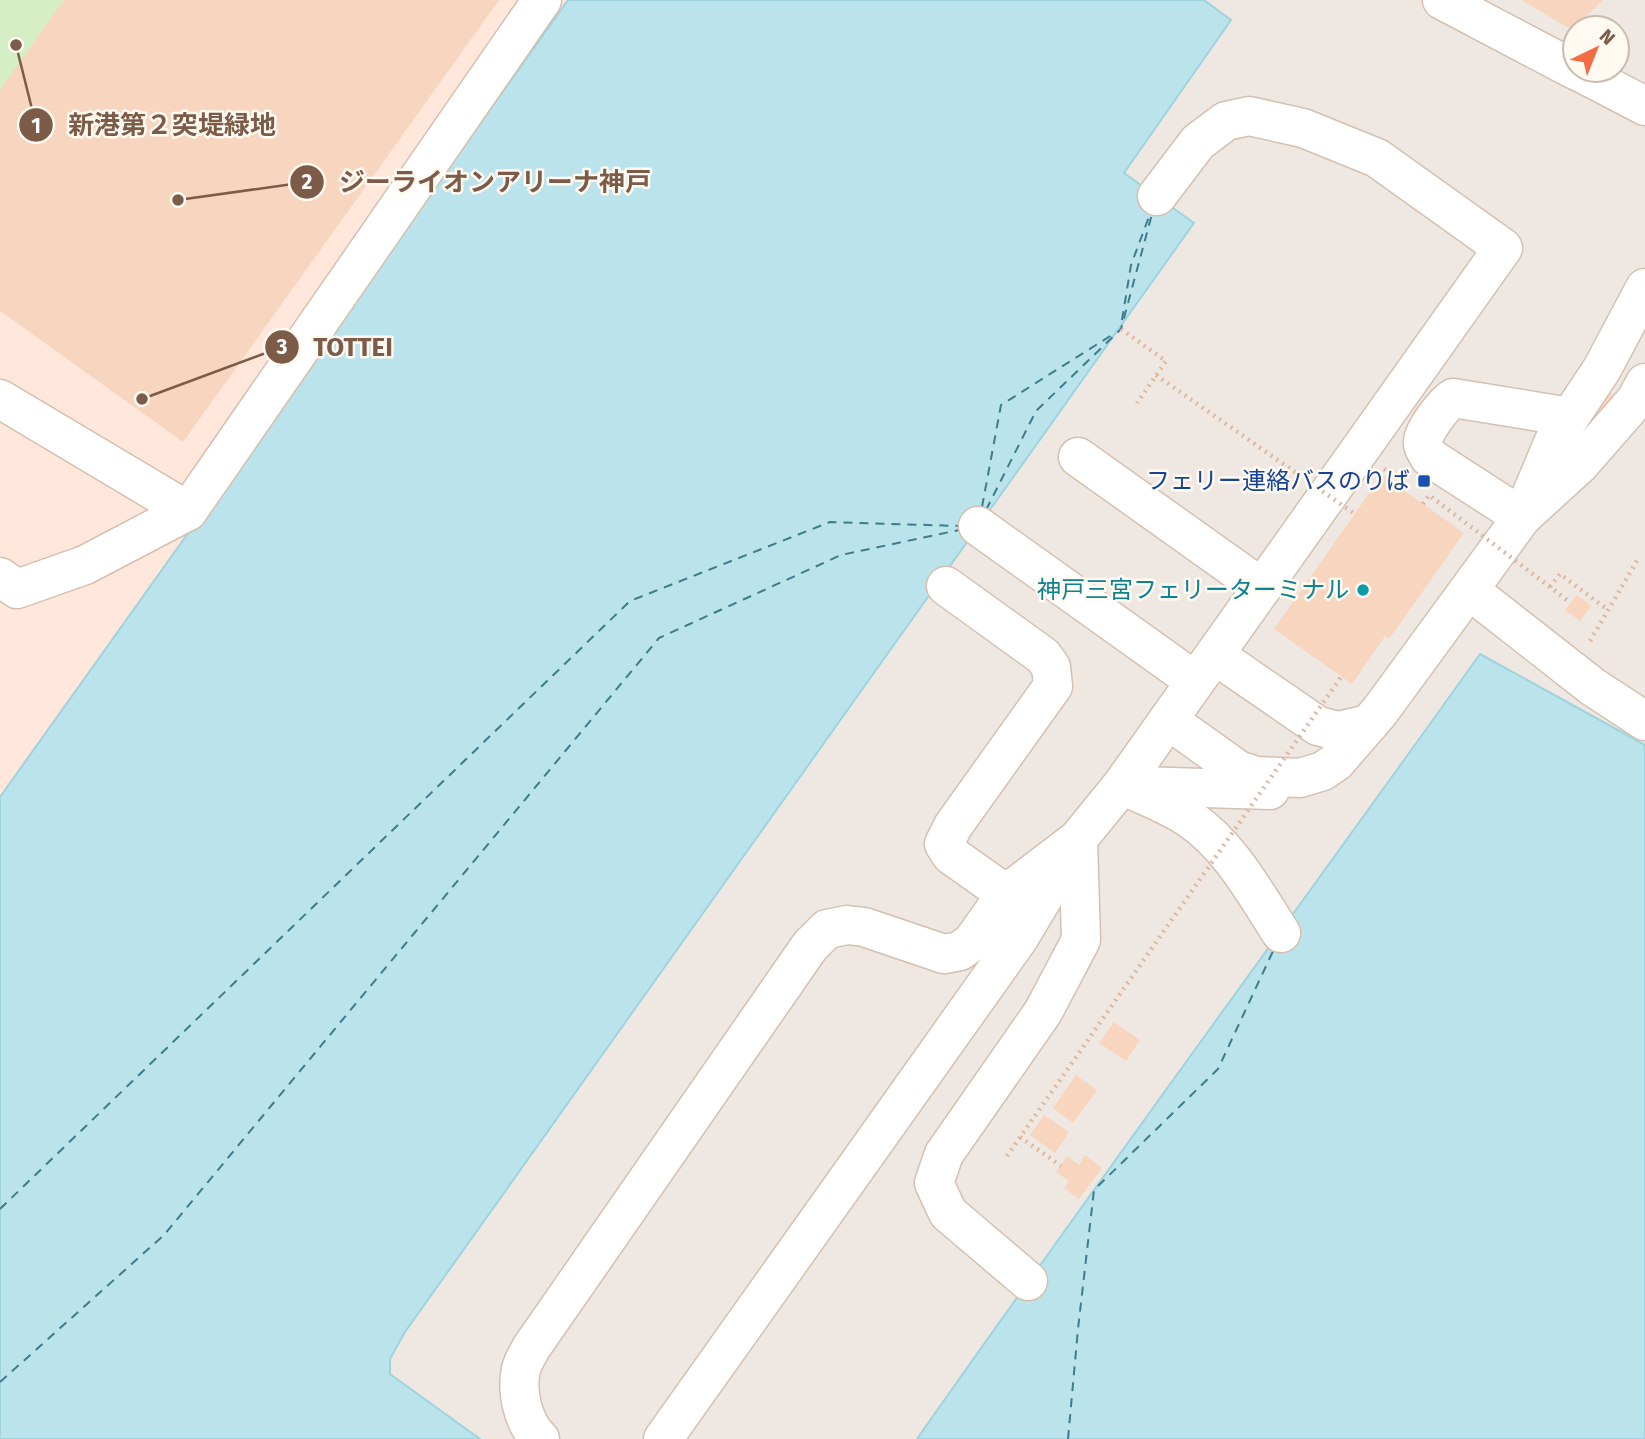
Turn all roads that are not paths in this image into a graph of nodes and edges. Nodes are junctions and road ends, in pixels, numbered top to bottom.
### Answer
1 (541, 0) edge
2 (1442, 0) edge
3 (1561, 63) edge
4 (1602, 84) edge
5 (1645, 106) edge
6 (1157, 197) dead end
7 (1645, 288) edge
8 (1645, 383) edge
9 (0, 399) edge
10 (1570, 416) junction
11 (1078, 457) dead end
12 (188, 511) junction
13 (1522, 517) junction
14 (978, 526) dead end
15 (0, 577) edge
16 (946, 586) dead end
17 (1262, 588) junction
18 (1469, 590) junction
19 (1205, 668) junction
20 (1168, 720) junction
21 (1645, 721) edge
22 (1369, 724) junction
23 (1300, 778) junction
24 (1122, 785) junction
25 (1078, 839) junction
26 (1006, 894) junction
27 (1281, 933) dead end
28 (1028, 1281) dead end
29 (540, 1439) edge
30 (663, 1439) edge

1 - 12 lane
2 - 3 lane
4 - 5 lane
6 - 17 lane
7 - 10 lane
8 - 13 lane
9 - 12 lane
10 - 13 lane
10 - 13 lane
11 - 17 lane
12 - 15 lane
13 - 18 lane
14 - 19 lane
16 - 26 lane
17 - 19 lane
18 - 21 lane
18 - 22 lane
19 - 20 lane
19 - 22 lane
20 - 23 lane
20 - 24 lane
22 - 23 lane
23 - 24 lane
24 - 25 lane
24 - 27 lane
25 - 26 lane
25 - 28 lane
25 - 30 lane
26 - 29 lane

